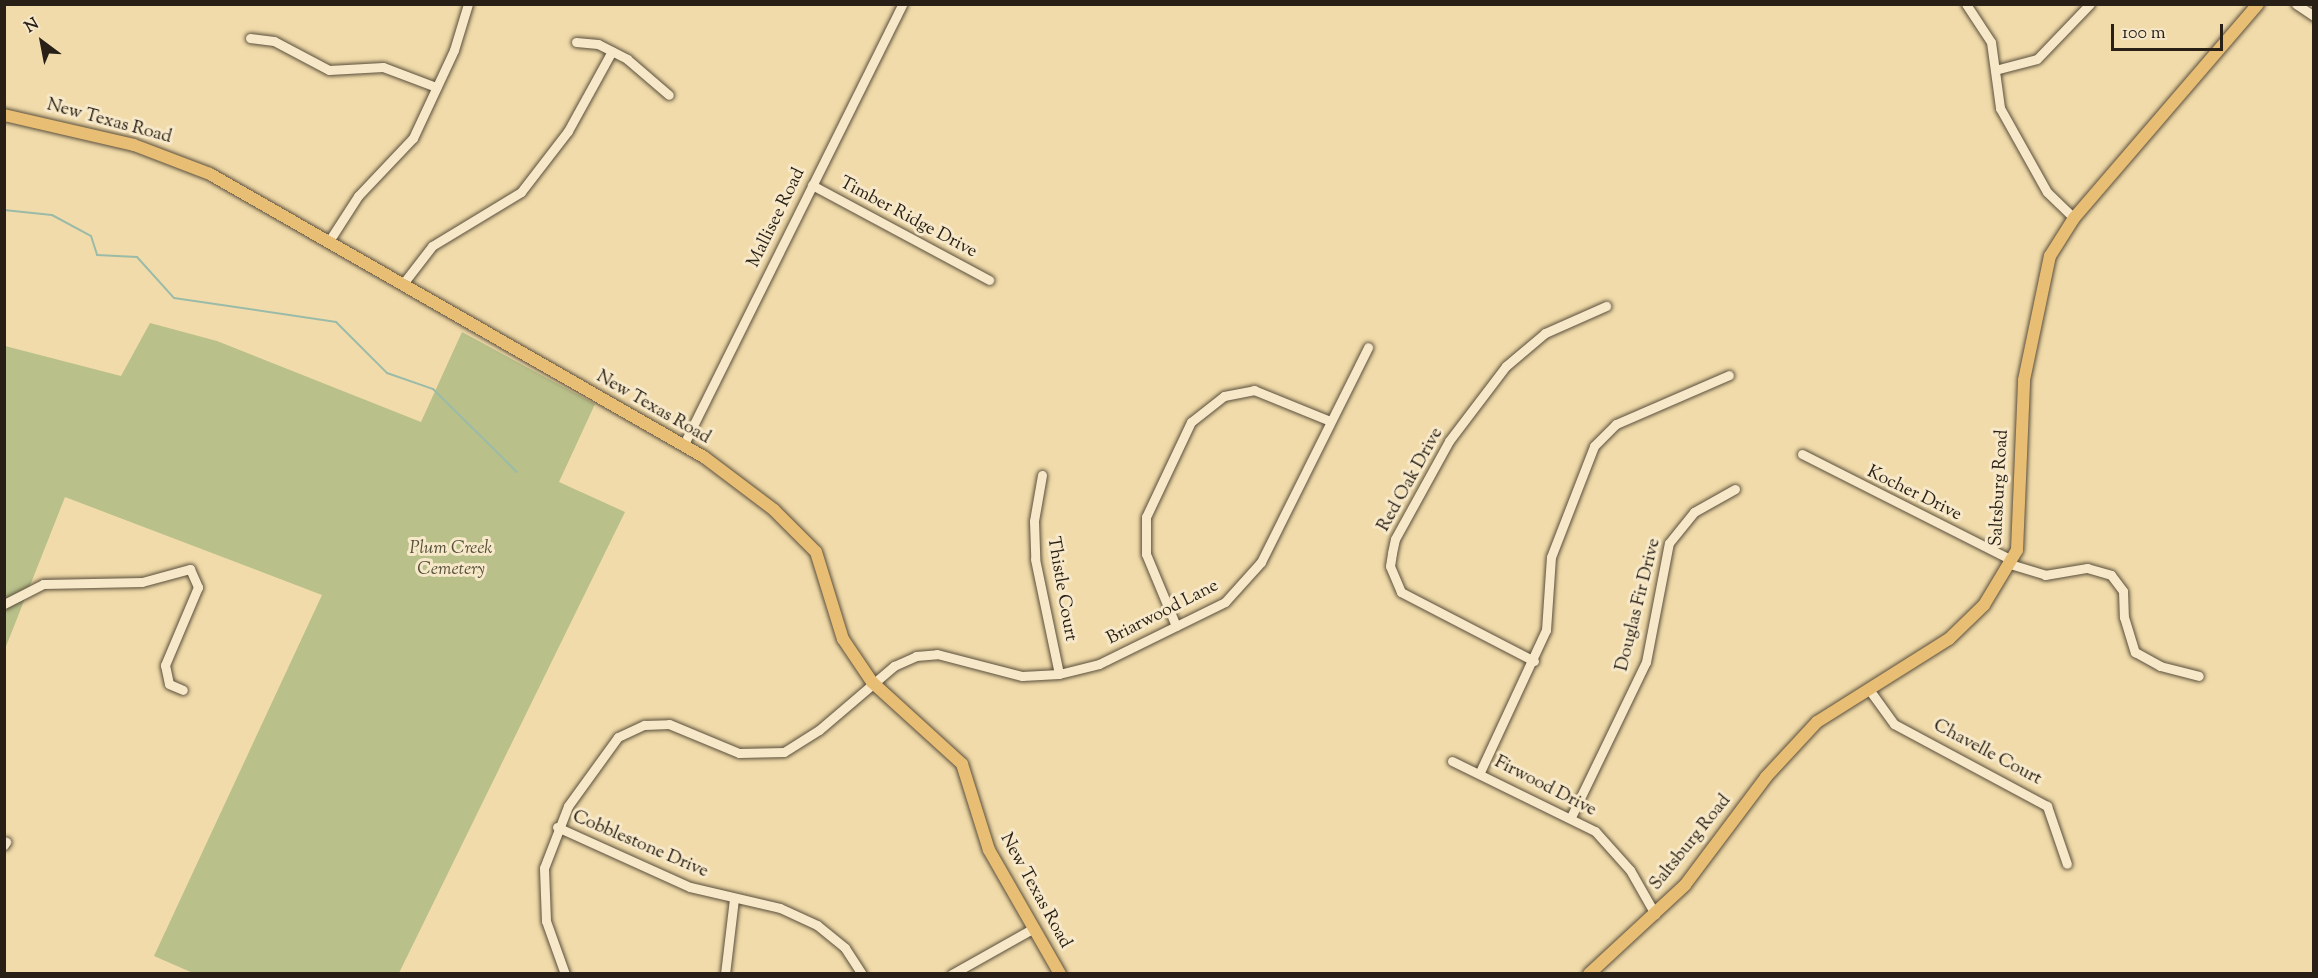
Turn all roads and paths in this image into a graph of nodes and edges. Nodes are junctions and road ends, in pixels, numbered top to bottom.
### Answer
1 (468, 4) edge
2 (902, 4) edge
3 (1966, 4) edge
4 (2090, 4) edge
5 (2258, 4) edge
6 (2296, 4) edge
7 (2313, 16) edge
8 (249, 38) dead end
9 (576, 42) dead end
10 (612, 51) junction
11 (1995, 70) junction
12 (436, 87) junction
13 (669, 95) dead end
14 (4, 115) edge
15 (812, 185) junction
16 (2074, 218) junction
17 (329, 241) junction
18 (988, 280) dead end
19 (402, 285) junction
20 (1606, 306) dead end
21 (1368, 347) dead end
22 (1729, 375) dead end
23 (1330, 421) junction
24 (683, 446) junction
25 (1802, 454) dead end
26 (1042, 475) dead end
27 (1734, 489) dead end
28 (2011, 562) junction
29 (4, 604) edge
30 (1176, 626) junction
31 (1534, 661) junction
32 (1059, 674) junction
33 (2199, 676) dead end
34 (872, 682) junction
35 (1868, 688) junction
36 (183, 690) dead end
37 (1452, 761) dead end
38 (1480, 772) junction
39 (1571, 817) junction
40 (557, 827) junction
41 (2067, 864) dead end
42 (734, 899) junction
43 (1655, 914) junction
44 (1034, 928) junction
45 (565, 974) edge
46 (725, 974) edge
47 (862, 974) edge
48 (952, 974) edge
49 (1060, 974) edge
50 (1589, 974) edge

1 - 12 street
2 - 15 street, Mallisee Road
3 - 11 street
4 - 11 street
5 - 16 main road, Saltsburg Road
6 - 7 street
8 - 12 street
9 - 10 street
10 - 13 street
10 - 19 street
11 - 16 street
12 - 17 street
14 - 17 main road, New Texas Road
15 - 18 street, Timber Ridge Drive
15 - 24 street, Mallisee Road
16 - 28 main road, Saltsburg Road
17 - 19 main road, New Texas Road
19 - 24 main road, New Texas Road
20 - 31 street, Red Oak Drive
21 - 23 street, Briarwood Lane
22 - 31 street
23 - 30 street, Briarwood Lane
23 - 30 street
24 - 34 main road, New Texas Road
25 - 28 street, Kocher Drive
26 - 32 street, Thistle Court
27 - 39 street, Douglas Fir Drive
28 - 33 street, Kocher Drive
28 - 35 main road, Saltsburg Road
29 - 36 street
30 - 32 street, Briarwood Lane
31 - 38 street
32 - 34 street, Briarwood Lane
34 - 40 street, Briarwood Lane
34 - 44 main road, New Texas Road
35 - 41 street, Chavelle Court
35 - 43 main road, Saltsburg Road
37 - 38 street, Firwood Drive
38 - 39 street, Firwood Drive
39 - 43 street, Firwood Drive
40 - 42 street, Cobblestone Drive
40 - 45 street, Briarwood Lane
42 - 46 street
42 - 47 street, Cobblestone Drive
43 - 50 main road, Saltsburg Road
44 - 48 street
44 - 49 main road, New Texas Road

